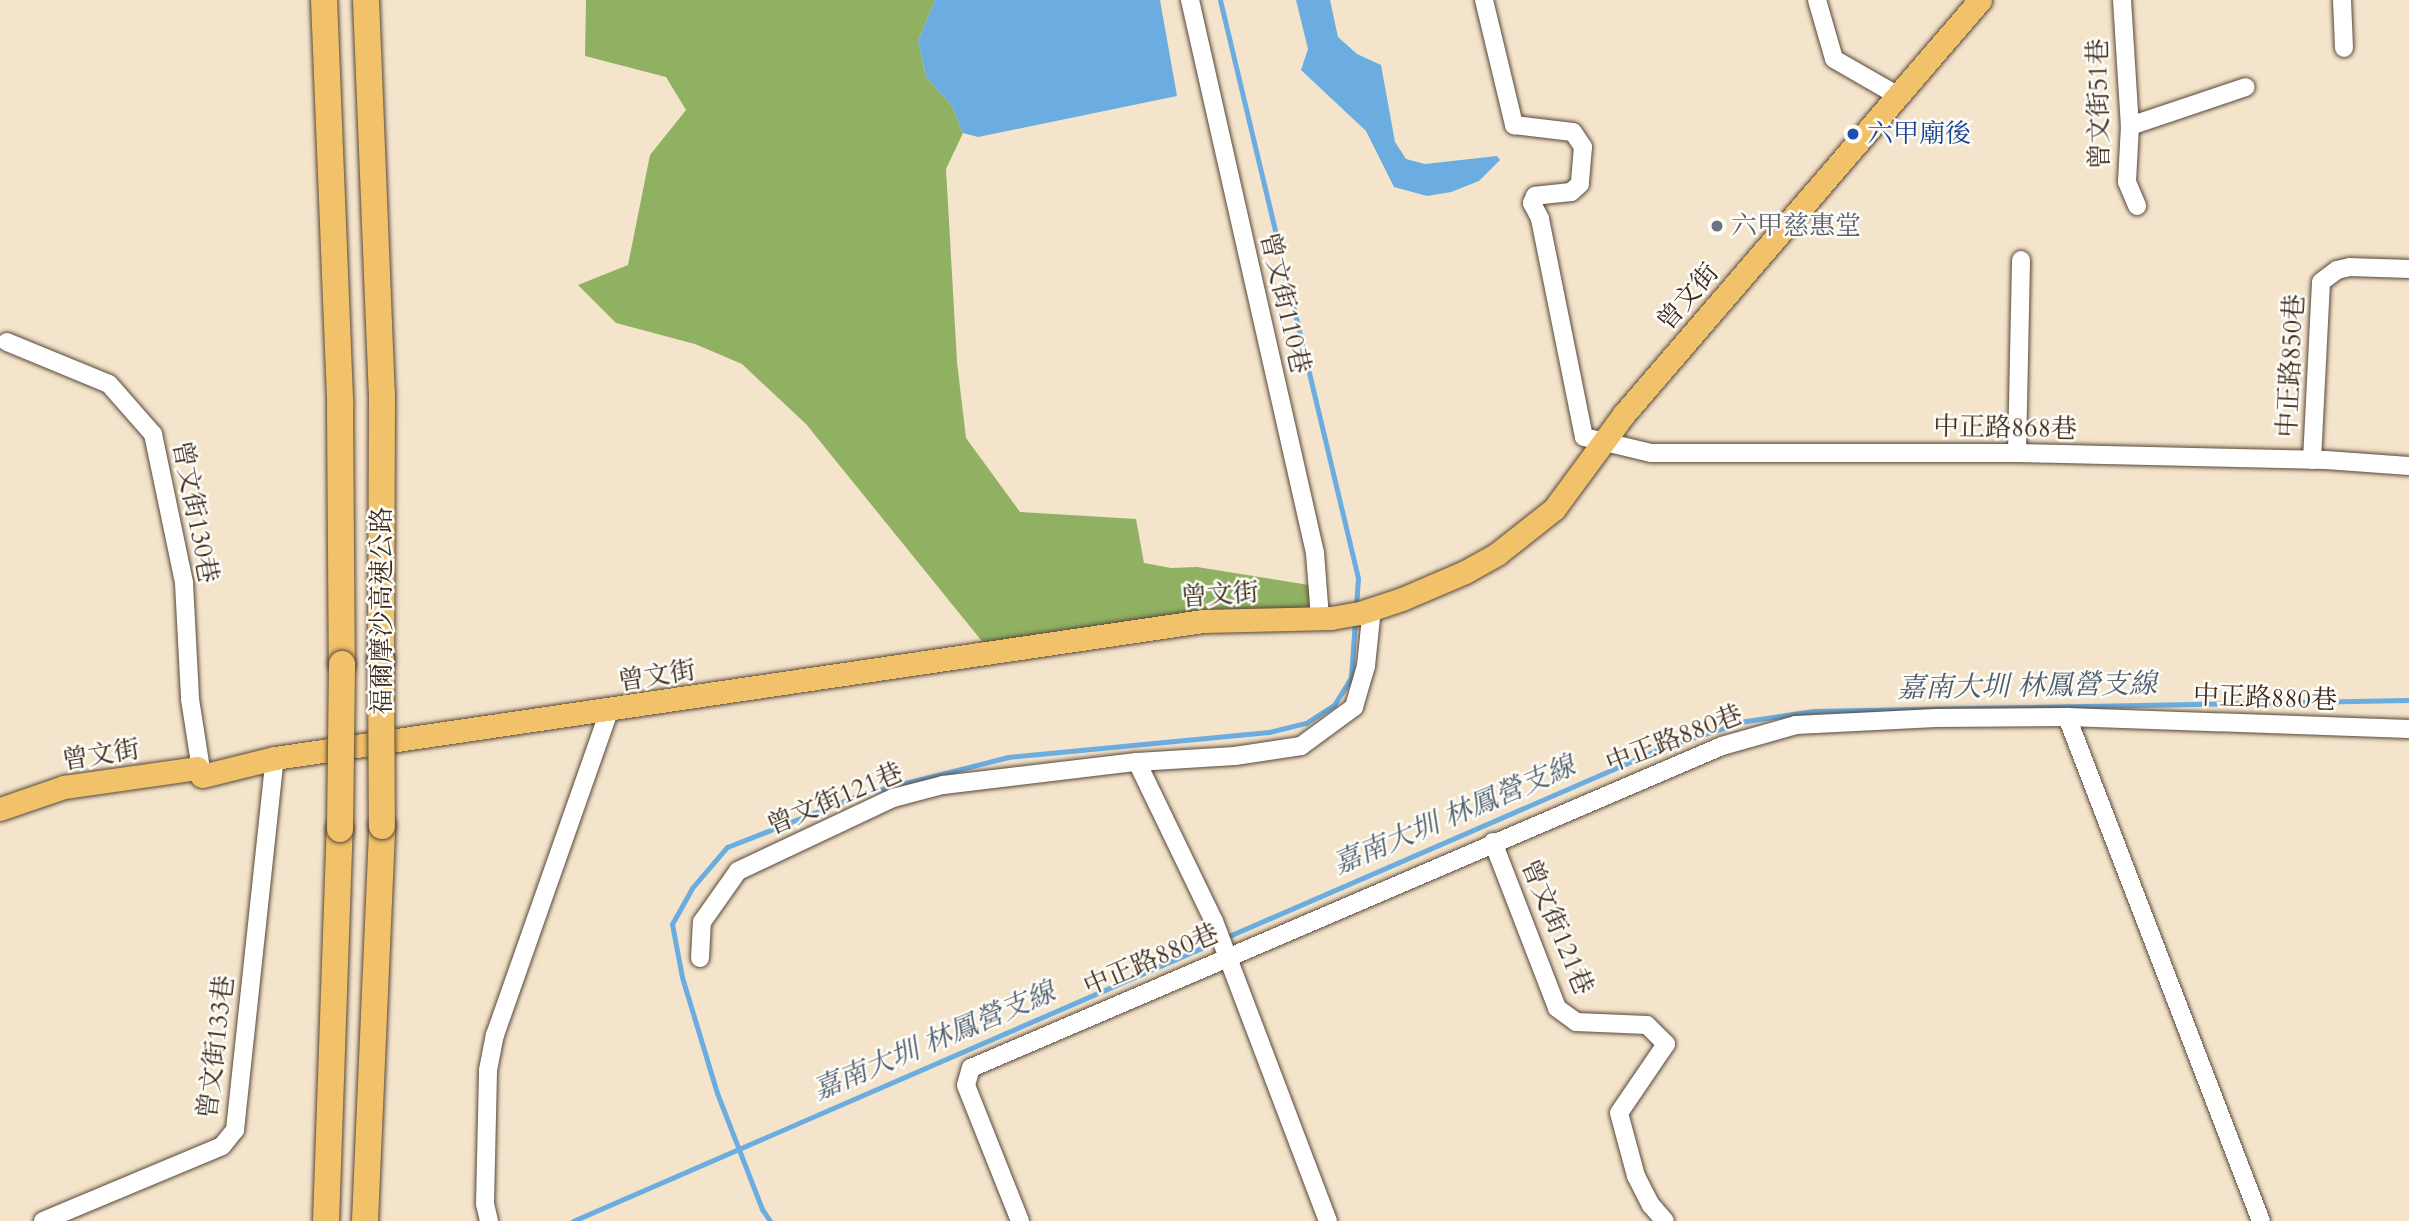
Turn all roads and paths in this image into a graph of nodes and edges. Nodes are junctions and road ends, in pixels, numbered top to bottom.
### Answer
1 (324, 0) edge
2 (366, 0) edge
3 (1190, 0) edge
4 (1484, 0) edge
5 (1816, 0) edge
6 (1980, 0) edge
7 (2122, 0) edge
8 (2342, 0) edge
9 (2344, 48) dead end
10 (2246, 87) dead end
11 (1900, 97) junction
12 (2130, 126) junction
13 (2137, 206) dead end
14 (2021, 260) dead end
15 (2409, 269) edge
16 (7, 342) dead end
17 (1601, 443) junction
18 (2017, 453) junction
19 (2312, 460) junction
20 (2409, 466) edge
21 (1372, 608) junction
22 (1326, 618) junction
23 (609, 711) junction
24 (2067, 717) junction
25 (2409, 729) edge
26 (382, 743) junction
27 (275, 758) junction
28 (1137, 762) junction
29 (202, 776) junction
30 (0, 809) edge
31 (1493, 842) junction
32 (1226, 951) junction
33 (700, 958) dead end
34 (44, 1221) edge
35 (326, 1221) edge
36 (366, 1221) edge
37 (489, 1221) edge
38 (1020, 1221) edge
39 (1328, 1221) edge
40 (1665, 1221) edge
41 (2261, 1221) edge

1 - 35 highway, 福爾摩沙高速公路, bridge
2 - 26 highway, 福爾摩沙高速公路, bridge
3 - 22 street, 曾文街110巷
4 - 17 street
5 - 11 street
6 - 11 main road, 曾文街
7 - 12 street, 曾文街51巷
8 - 9 street
10 - 12 street
11 - 17 main road, 曾文街
12 - 13 street, 曾文街51巷
14 - 18 street
15 - 19 street, 中正路850巷
16 - 29 street, 曾文街130巷
17 - 18 street, 中正路868巷
17 - 21 main road, 曾文街
18 - 19 street, 中正路868巷
19 - 20 street, 中正路868巷
21 - 22 main road, 曾文街
21 - 28 street, 曾文街121巷
22 - 23 main road, 曾文街
23 - 26 main road, 曾文街
23 - 37 street
24 - 25 street, 中正路880巷
24 - 31 street, 中正路880巷
24 - 41 street
26 - 27 main road, 曾文街
26 - 36 highway, 福爾摩沙高速公路, bridge
27 - 29 main road, 曾文街
27 - 34 street, 曾文街133巷
28 - 32 street
28 - 33 street, 曾文街121巷
29 - 30 main road, 曾文街
31 - 32 street, 中正路880巷
31 - 40 street, 曾文街121巷
32 - 38 street, 中正路880巷
32 - 39 street

